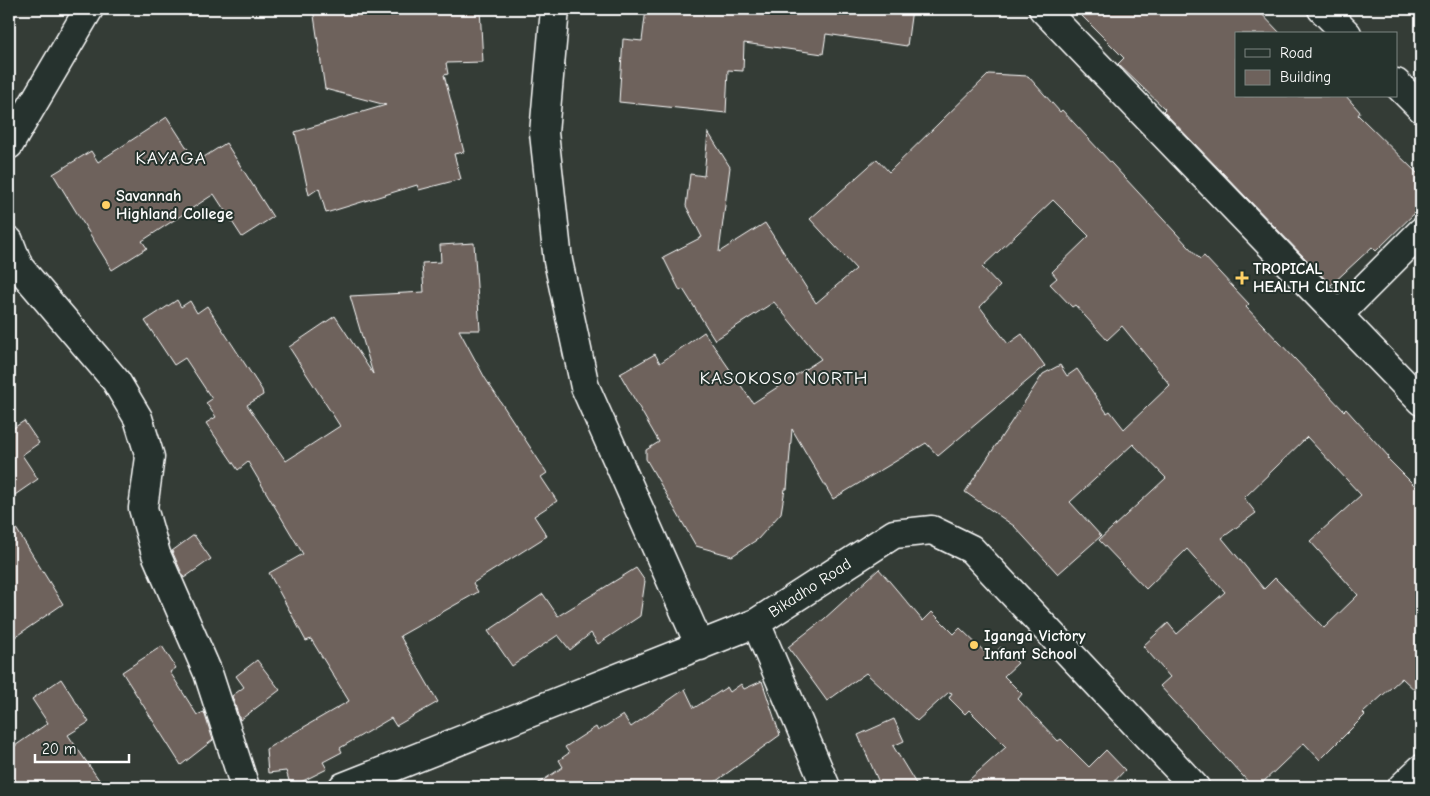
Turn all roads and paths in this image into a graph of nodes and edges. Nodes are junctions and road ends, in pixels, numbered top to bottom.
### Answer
1 (89, 9) edge
2 (555, 9) edge
3 (1043, 9) edge
4 (1322, 9) edge
5 (1345, 32) edge
6 (1398, 85) edge
7 (1421, 108) edge
8 (9, 145) edge
9 (1421, 232) edge
10 (9, 241) edge
11 (1338, 315) junction
12 (1421, 401) edge
13 (756, 623) junction
14 (700, 646) junction
15 (1421, 769) edge
16 (246, 787) edge
17 (343, 787) edge
18 (826, 787) edge
19 (1195, 787) edge
20 (1402, 787) edge

1 - 8 street
2 - 14 street
3 - 11 street
4 - 5 street
6 - 7 street
9 - 11 street
10 - 16 street
11 - 12 street
13 - 14 street, Bikadho Road
13 - 18 street
13 - 19 street, Bikadho Road
14 - 17 street, Bikadho Road
15 - 20 street

